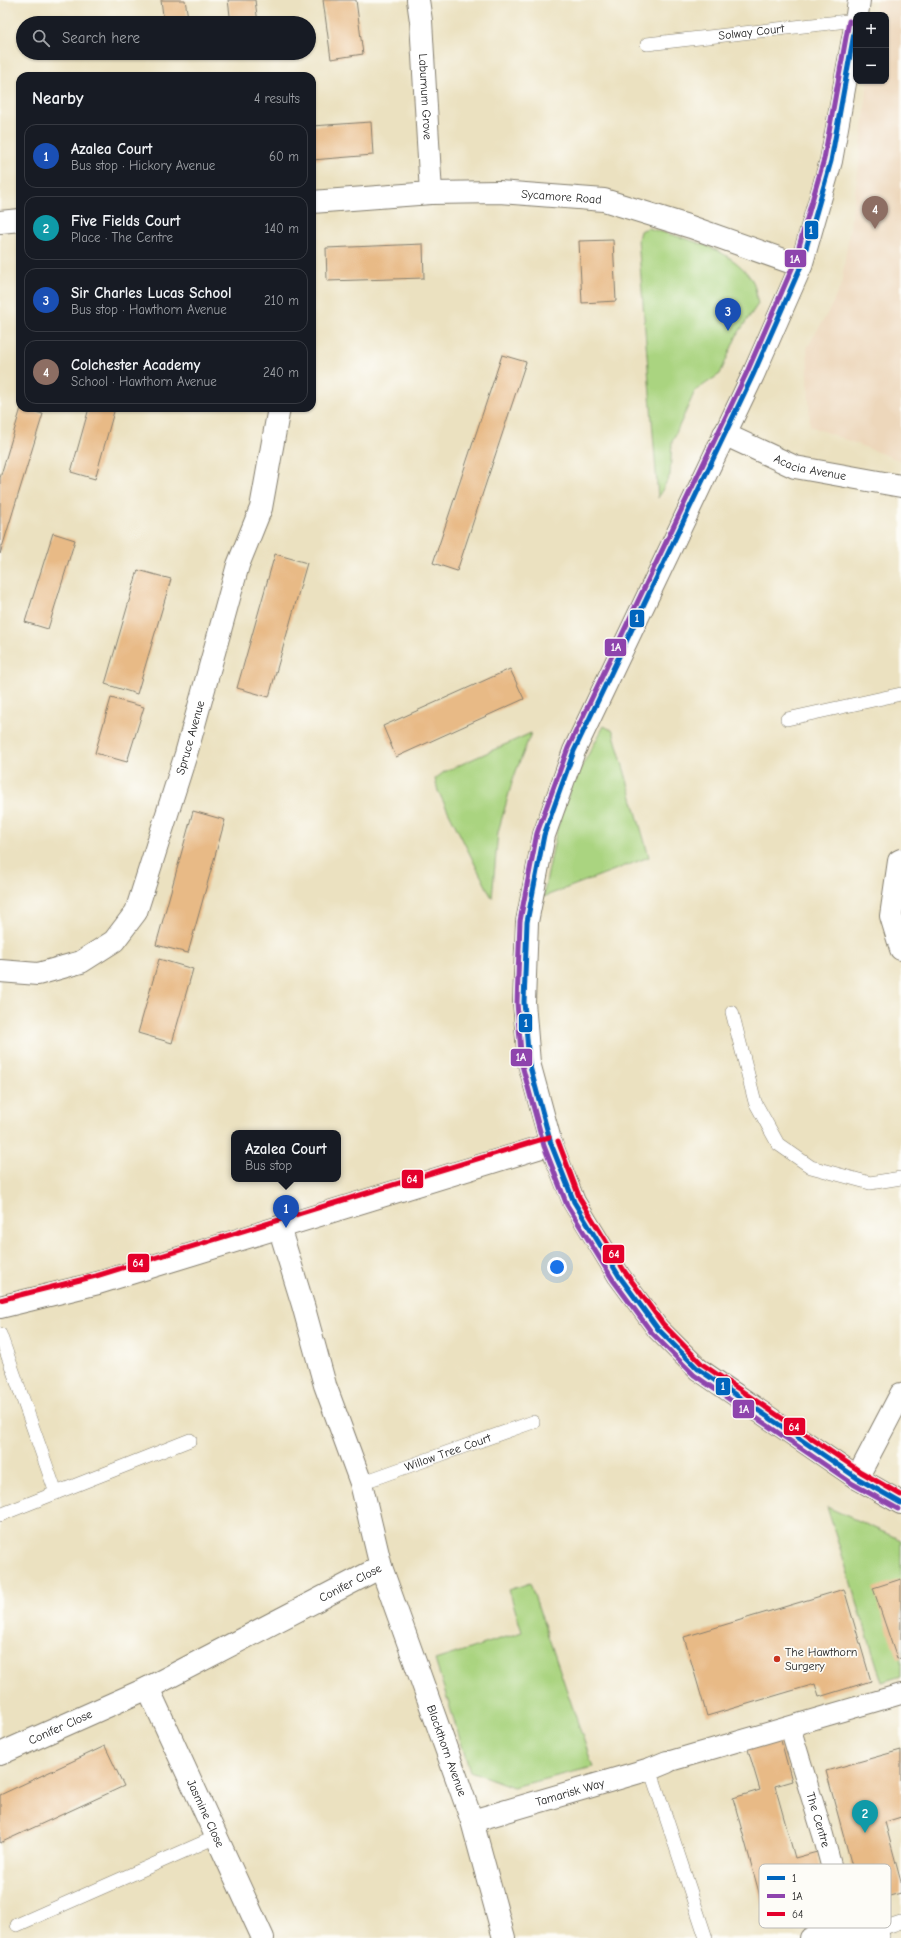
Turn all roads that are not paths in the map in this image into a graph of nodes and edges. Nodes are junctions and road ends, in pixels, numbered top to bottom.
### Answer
1 (418, 0) edge
2 (858, 0) edge
3 (857, 12) edge
4 (853, 21) edge
5 (853, 38) edge
6 (647, 44) dead end
7 (431, 193) junction
8 (316, 202) edge
9 (16, 220) edge
10 (0, 222) edge
11 (801, 266) junction
12 (277, 412) edge
13 (724, 434) junction
14 (901, 486) edge
15 (901, 694) edge
16 (787, 719) dead end
17 (901, 860) edge
18 (901, 949) edge
19 (0, 971) edge
20 (732, 1012) dead end
21 (551, 1144) junction
22 (901, 1178) edge
23 (279, 1227) junction
24 (0, 1307) edge
25 (0, 1334) edge
26 (901, 1394) edge
27 (534, 1422) dead end
28 (190, 1440) dead end
29 (857, 1478) junction
30 (361, 1483) junction
31 (56, 1493) junction
32 (901, 1503) edge
33 (0, 1515) edge
34 (381, 1567) junction
35 (148, 1688) junction
36 (901, 1694) edge
37 (790, 1727) junction
38 (0, 1754) edge
39 (659, 1766) junction
40 (472, 1822) junction
41 (216, 1837) junction
42 (831, 1864) edge
43 (901, 1922) edge
44 (17, 1925) dead end
45 (848, 1929) joint
46 (882, 1934) edge
47 (263, 1938) edge
48 (504, 1938) edge
49 (706, 1938) edge
50 (810, 1938) edge

1 - 7 street, Laburnum Grove
2 - 3 street
4 - 6 lane, Solway Court
5 - 11 street
7 - 8 street, Sycamore Road
7 - 11 street, Sycamore Road
9 - 10 street
11 - 13 street
12 - 19 street, Spruce Avenue
13 - 14 street, Acacia Avenue
13 - 21 street
15 - 16 lane
17 - 18 street
20 - 22 lane
21 - 23 street
21 - 29 street
23 - 24 street
23 - 30 street, Conifer Close
25 - 31 lane
26 - 29 street
27 - 30 lane, Willow Tree Court
28 - 31 lane
29 - 32 street
30 - 34 street, Conifer Close
31 - 33 lane
34 - 35 street, Conifer Close
34 - 40 street, Blackthorn Avenue
35 - 38 street, Conifer Close
35 - 41 street, Jasmine Close
36 - 37 street
37 - 39 street
37 - 42 street, The Centre
39 - 40 street, Tamarisk Way
39 - 49 lane
40 - 48 street, Blackthorn Avenue
41 - 44 lane
41 - 47 street, Jasmine Close
43 - 46 lane
45 - 46 street
45 - 50 street

